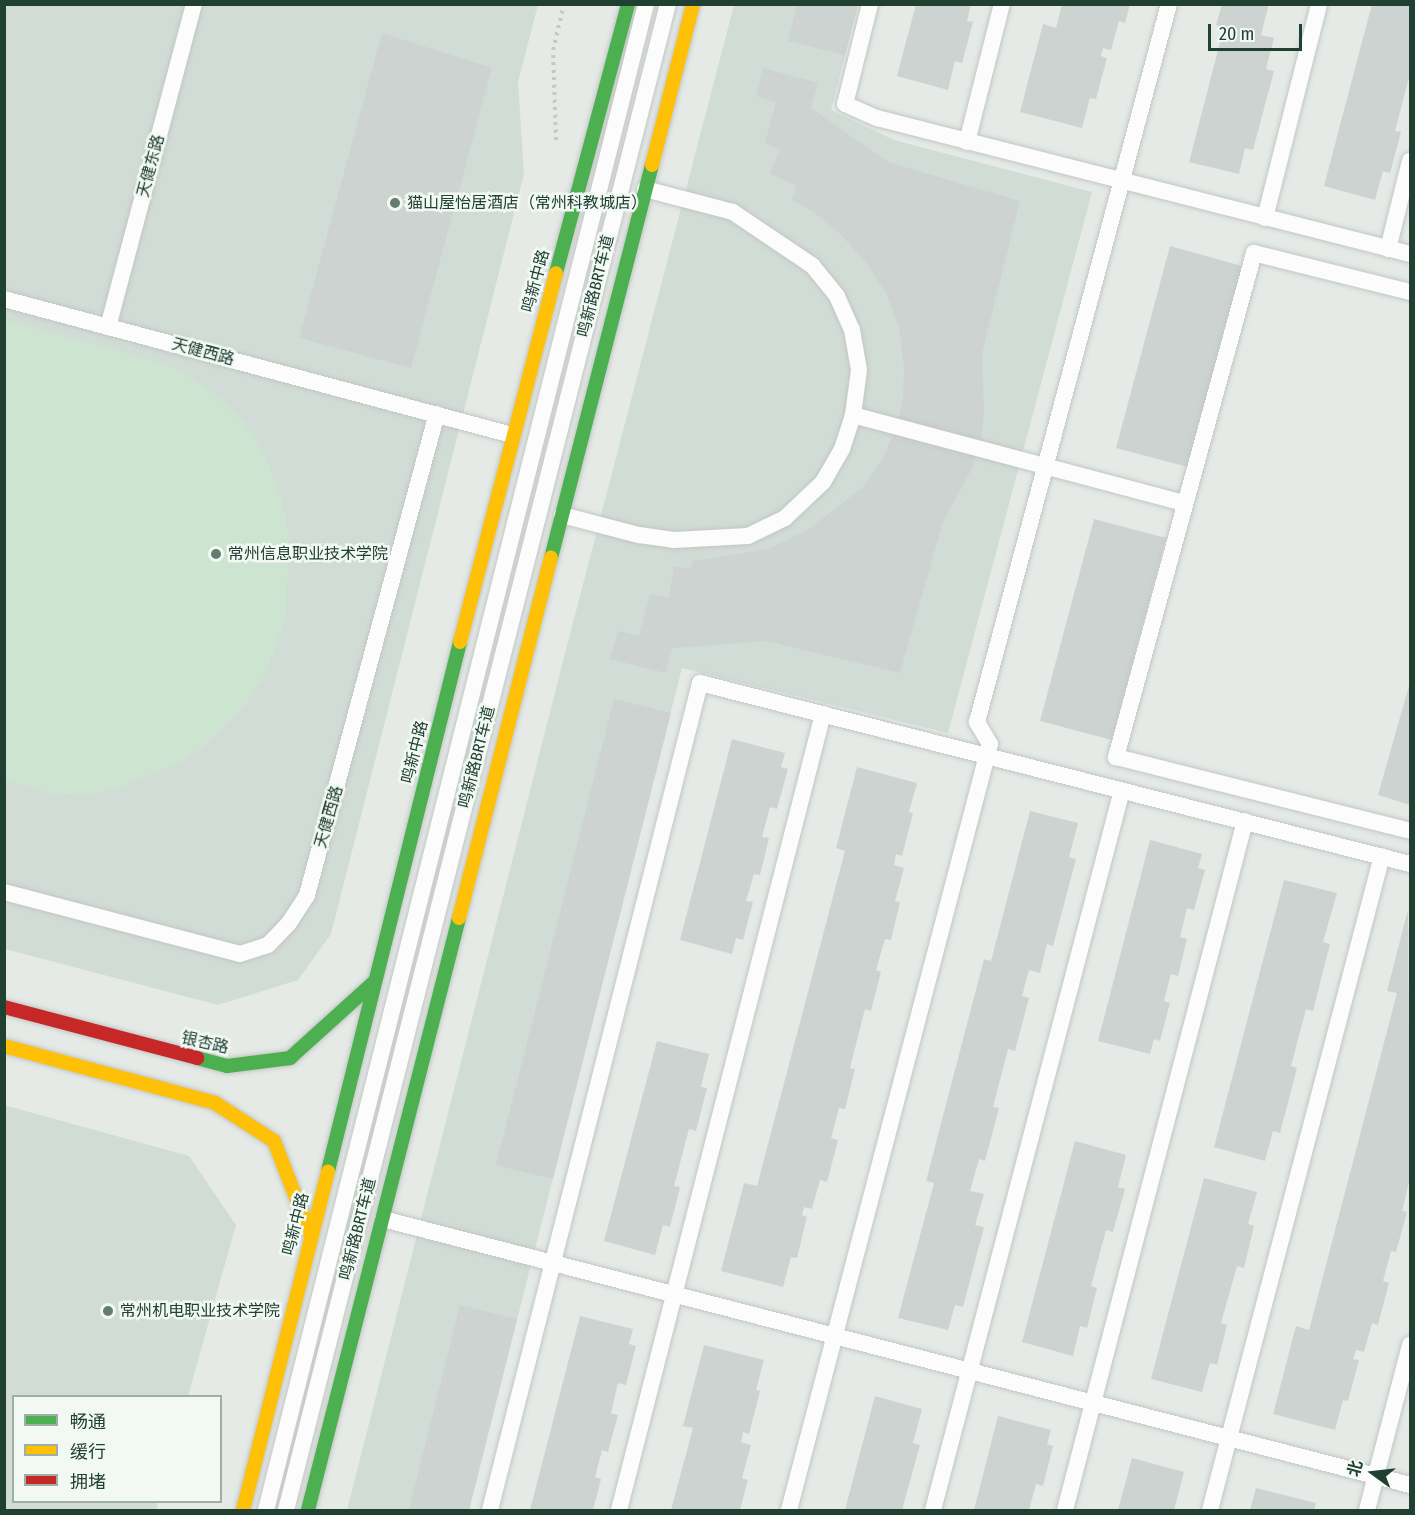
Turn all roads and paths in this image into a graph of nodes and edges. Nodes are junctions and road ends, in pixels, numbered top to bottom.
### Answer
1 (194, 4) edge
2 (628, 4) edge
3 (646, 4) edge
4 (668, 4) edge
5 (693, 4) edge
6 (870, 4) edge
7 (1002, 4) edge
8 (1169, 4) edge
9 (1319, 4) edge
10 (967, 142) junction
11 (1410, 161) edge
12 (1124, 182) junction
13 (645, 189) junction
14 (1265, 218) junction
15 (1388, 249) junction
16 (1410, 254) edge
17 (1410, 292) edge
18 (4, 299) edge
19 (108, 327) junction
20 (437, 414) junction
21 (854, 415) junction
22 (512, 435) junction
23 (1046, 466) junction
24 (1184, 503) junction
25 (562, 515) junction
26 (823, 714) junction
27 (986, 756) junction
28 (1122, 790) junction
29 (1245, 821) junction
30 (1410, 831) edge
31 (1383, 856) junction
32 (1410, 864) edge
33 (4, 892) edge
34 (374, 982) junction
35 (4, 1007) edge
36 (4, 1046) edge
37 (383, 1219) junction
38 (310, 1234) junction
39 (553, 1262) junction
40 (674, 1293) junction
41 (835, 1336) junction
42 (1410, 1345) edge
43 (970, 1371) junction
44 (1093, 1403) junction
45 (1229, 1438) junction
46 (1376, 1476) junction
47 (1410, 1485) edge
48 (307, 1506) edge
49 (243, 1510) edge
50 (266, 1510) edge
51 (286, 1510) edge
52 (489, 1510) edge
53 (619, 1510) edge
54 (789, 1510) edge
55 (933, 1510) edge
56 (1065, 1510) edge
57 (1210, 1510) edge
58 (1367, 1510) edge

1 - 19 lane, 天健东路
2 - 22 main road, 鸣新中路
3 - 50 lane, 鸣新路BRT车道
4 - 51 lane, 鸣新路BRT车道
5 - 13 main road
6 - 10 lane
7 - 10 lane
8 - 12 lane
9 - 14 lane
10 - 12 lane
11 - 15 lane
12 - 14 lane
12 - 23 lane
13 - 21 lane
13 - 25 main road
14 - 15 lane
15 - 16 lane
17 - 24 lane
18 - 19 lane, 天健西路
19 - 20 lane, 天健西路
20 - 22 lane, 天健西路
20 - 33 lane, 天健西路
21 - 23 lane
21 - 25 lane
22 - 34 main road, 鸣新中路
23 - 24 lane
23 - 27 lane
24 - 30 lane
25 - 37 main road
26 - 27 lane
26 - 39 lane
26 - 40 lane
27 - 28 lane
27 - 41 lane
28 - 29 lane
28 - 43 lane
29 - 31 lane
29 - 44 lane
31 - 32 lane
31 - 45 lane
34 - 35 main road, 银杏路
34 - 38 main road, 鸣新中路
36 - 38 main road
37 - 39 lane
37 - 48 main road
38 - 49 main road, 鸣新中路
39 - 40 lane
39 - 52 lane
40 - 41 lane
40 - 53 lane
41 - 43 lane
41 - 54 lane
42 - 46 lane
43 - 44 lane
43 - 55 lane
44 - 45 lane
44 - 56 lane
45 - 46 lane
45 - 57 lane
46 - 47 lane
46 - 58 lane

